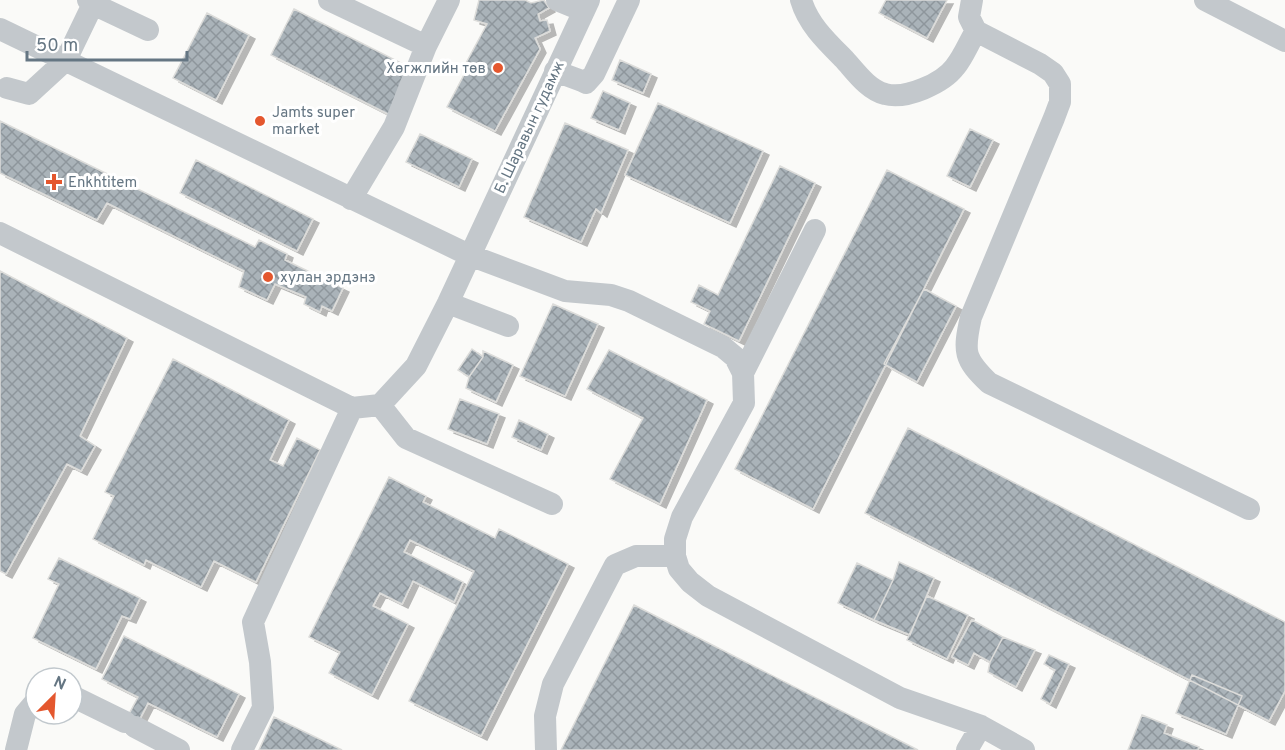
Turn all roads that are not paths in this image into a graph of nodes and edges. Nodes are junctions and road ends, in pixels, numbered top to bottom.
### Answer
1 (329, 0) edge
2 (449, 0) edge
3 (557, 0) edge
4 (629, 0) edge
5 (801, 0) edge
6 (972, 0) edge
7 (1204, 0) edge
8 (90, 2) edge
9 (587, 6) edge
10 (0, 29) edge
11 (148, 30) dead end
12 (976, 31) junction
13 (1285, 41) edge
14 (426, 46) junction
15 (66, 60) junction
16 (555, 71) junction
17 (7, 88) dead end
18 (351, 199) junction
19 (815, 230) dead end
20 (0, 233) edge
21 (469, 255) junction
22 (448, 303) junction
23 (508, 326) dead end
24 (743, 373) junction
25 (380, 405) junction
26 (352, 408) junction
27 (552, 504) dead end
28 (1249, 509) dead end
29 (675, 556) junction
30 (84, 702) edge
31 (24, 718) edge
32 (981, 726) junction
33 (16, 750) edge
34 (178, 750) edge
35 (242, 750) edge
36 (546, 750) edge
37 (967, 750) edge
38 (1024, 750) edge

1 - 14 street
2 - 14 street
3 - 9 street
4 - 16 street
5 - 12 street
6 - 12 street
7 - 13 street
8 - 11 street
8 - 15 street
9 - 16 street, Б. Шаравын гудамж
10 - 15 street
12 - 28 street
14 - 18 street
15 - 17 street
15 - 18 street
16 - 21 street, Б. Шаравын гудамж
18 - 21 street
19 - 24 street
20 - 26 street
21 - 22 street, Б. Шаравын гудамж
21 - 24 street
22 - 23 street
22 - 25 street, Б. Шаравын гудамж
24 - 29 street
25 - 26 street
25 - 27 street
26 - 35 street
29 - 32 street
29 - 36 street
30 - 34 street
31 - 33 street
32 - 37 street
32 - 38 street

